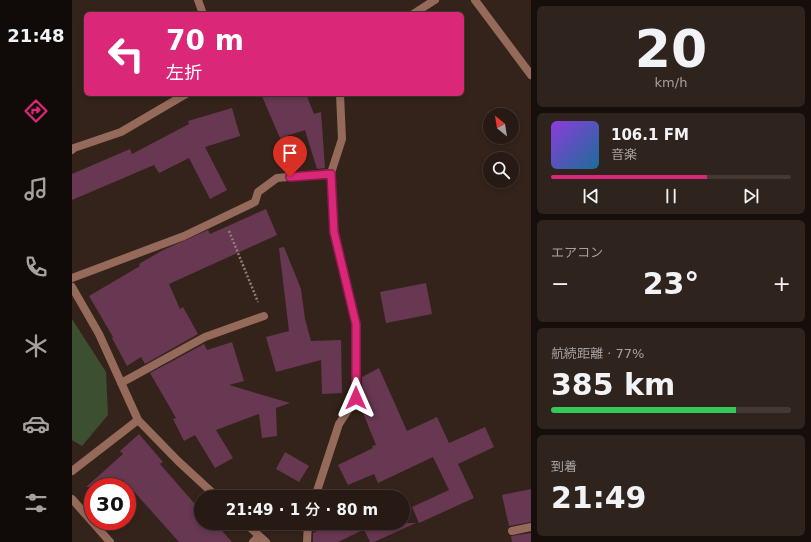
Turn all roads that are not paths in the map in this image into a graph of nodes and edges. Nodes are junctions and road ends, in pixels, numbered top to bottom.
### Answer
1 (198, 0) edge
2 (435, 0) edge
3 (475, 0) edge
4 (202, 12) edge
5 (416, 12) edge
6 (531, 75) edge
7 (183, 96) edge
8 (340, 96) edge
9 (72, 150) edge
10 (331, 174) junction
11 (72, 278) edge
12 (72, 287) edge
13 (264, 316) road end
14 (121, 383) junction
15 (138, 420) junction
16 (72, 471) edge
17 (209, 490) edge
18 (317, 490) edge
19 (72, 498) edge
20 (531, 527) edge
21 (253, 530) edge
22 (308, 530) edge
23 (512, 531) dead end
24 (263, 539) edge
25 (110, 542) edge
26 (253, 542) edge
27 (307, 542) edge

1 - 4 street
2 - 5 street
3 - 6 street
7 - 9 street
8 - 10 street
10 - 11 street
10 - 18 street
12 - 14 street
13 - 14 street
14 - 15 street
15 - 16 street
15 - 17 street
19 - 25 street
20 - 23 street
21 - 24 street
22 - 27 street
24 - 26 street

